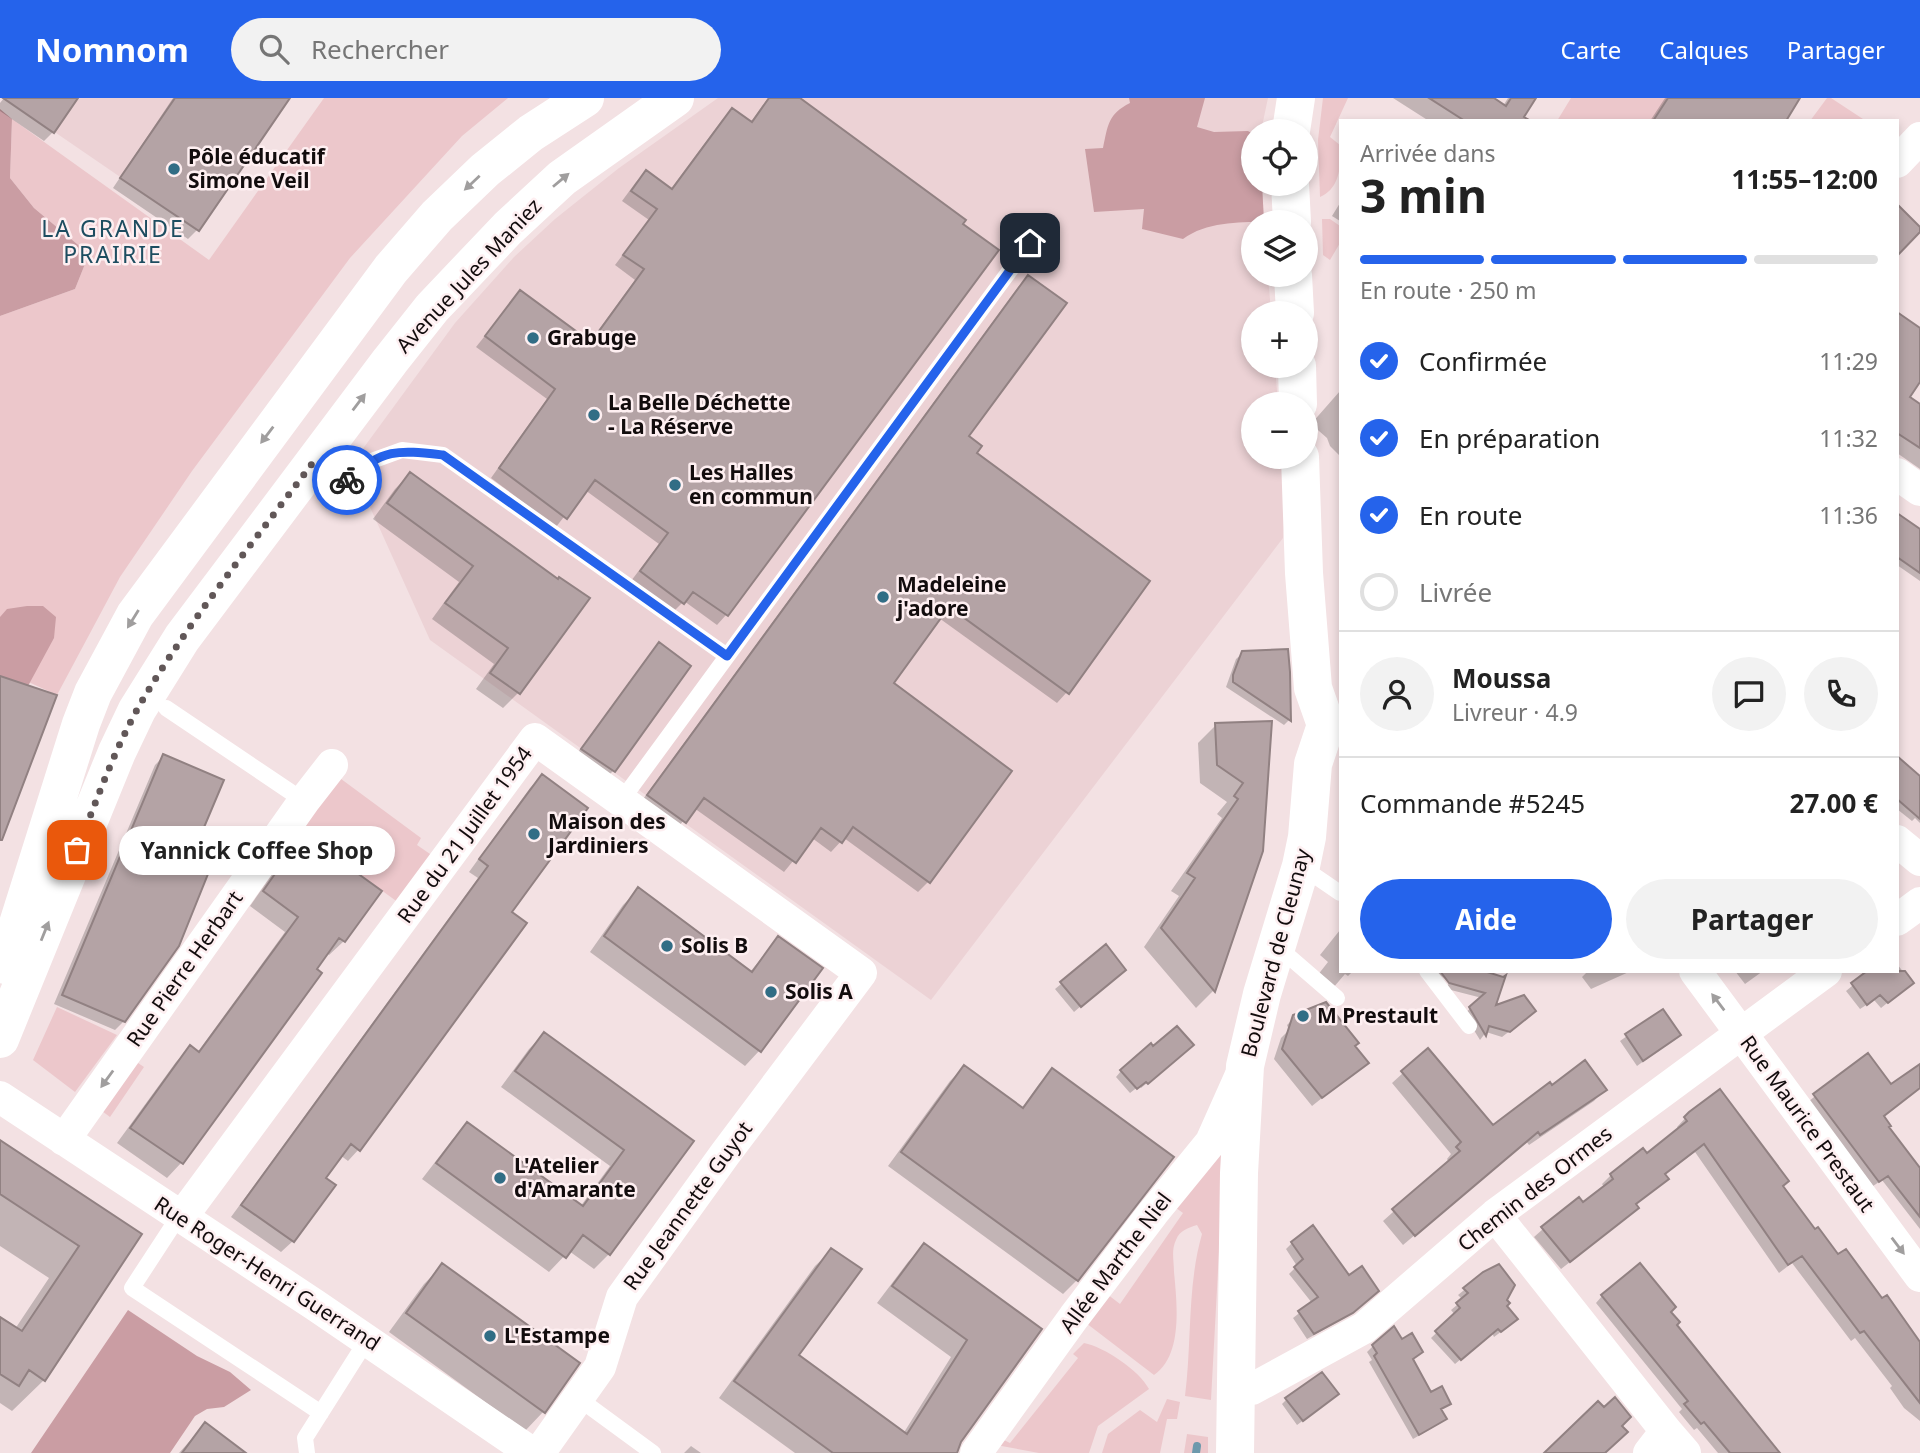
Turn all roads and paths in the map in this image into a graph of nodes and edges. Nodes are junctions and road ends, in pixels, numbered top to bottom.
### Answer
1 (585, 98) edge
2 (675, 98) edge
3 (1296, 98) edge
4 (1293, 119) edge
5 (1920, 138) edge
6 (1899, 160) edge
7 (1030, 243) dead end
8 (335, 457) junction
9 (1300, 469) edge
10 (1899, 475) edge
11 (1920, 490) edge
12 (350, 504) dead end
13 (727, 656) junction
14 (166, 708) dead end
15 (1333, 726) edge
16 (332, 765) dead end
17 (303, 801) junction
18 (621, 801) junction
19 (1899, 843) edge
20 (1920, 860) edge
21 (1301, 866) junction
22 (1339, 892) edge
23 (1920, 903) edge
24 (1899, 919) edge
25 (1277, 947) junction
26 (861, 973) joint
27 (1429, 973) edge
28 (1696, 973) edge
29 (1823, 973) edge
30 (0, 978) edge
31 (1337, 998) dead end
32 (1469, 1026) dead end
33 (1741, 1033) junction
34 (0, 1039) edge
35 (1245, 1066) junction
36 (0, 1097) edge
37 (64, 1140) junction
38 (1495, 1214) junction
39 (180, 1217) junction
40 (1920, 1276) edge
41 (367, 1340) junction
42 (1237, 1391) junction
43 (578, 1398) junction
44 (321, 1413) junction
45 (1666, 1446) edge
46 (307, 1453) edge
47 (532, 1453) edge
48 (539, 1453) edge
49 (653, 1453) edge
50 (976, 1453) edge
51 (1235, 1453) edge

1 -> 30 main road
8 -> 2 main road, Avenue Jules Maniez
3 - 4 main road
5 - 6 street
7 - 13 lane
8 - 12 lane
8 - 13 lane
34 -> 8 main road, Avenue Jules Maniez
9 - 15 main road, Boulevard de Cleunay
10 - 11 street
13 - 18 lane
14 - 17 lane
15 - 21 main road, Boulevard de Cleunay
16 - 17 street, Rue Pierre Herbart
17 -> 37 street, Rue Pierre Herbart
18 - 26 street, Rue du 21 Juillet 1954
18 - 39 street, Rue du 21 Juillet 1954
19 - 20 street
21 - 22 lane
21 - 25 main road, Boulevard de Cleunay
23 - 24 street
25 - 31 lane
25 - 35 main road, Boulevard de Cleunay
26 - 43 street, Rue Jeannette Guyot
27 - 32 lane
33 -> 28 street, Rue Maurice Prestaut
29 - 33 street, Chemin des Ormes
33 - 38 street, Chemin des Ormes
33 -> 40 street, Rue Maurice Prestaut
35 - 42 main road, Boulevard de Cleunay
35 - 50 street, Allée Marthe Niel
36 - 37 street, Rue Roger-Henri Guerrand
37 - 39 street, Rue Roger-Henri Guerrand
38 - 42 street, Chemin des Ormes
38 - 45 street
39 - 41 street, Rue Roger-Henri Guerrand
39 - 44 lane
41 - 44 lane
41 - 47 street, Rue Roger-Henri Guerrand
42 - 51 main road, Boulevard de Cleunay
43 - 48 street, Rue Jeannette Guyot
43 - 49 lane
44 - 46 lane

